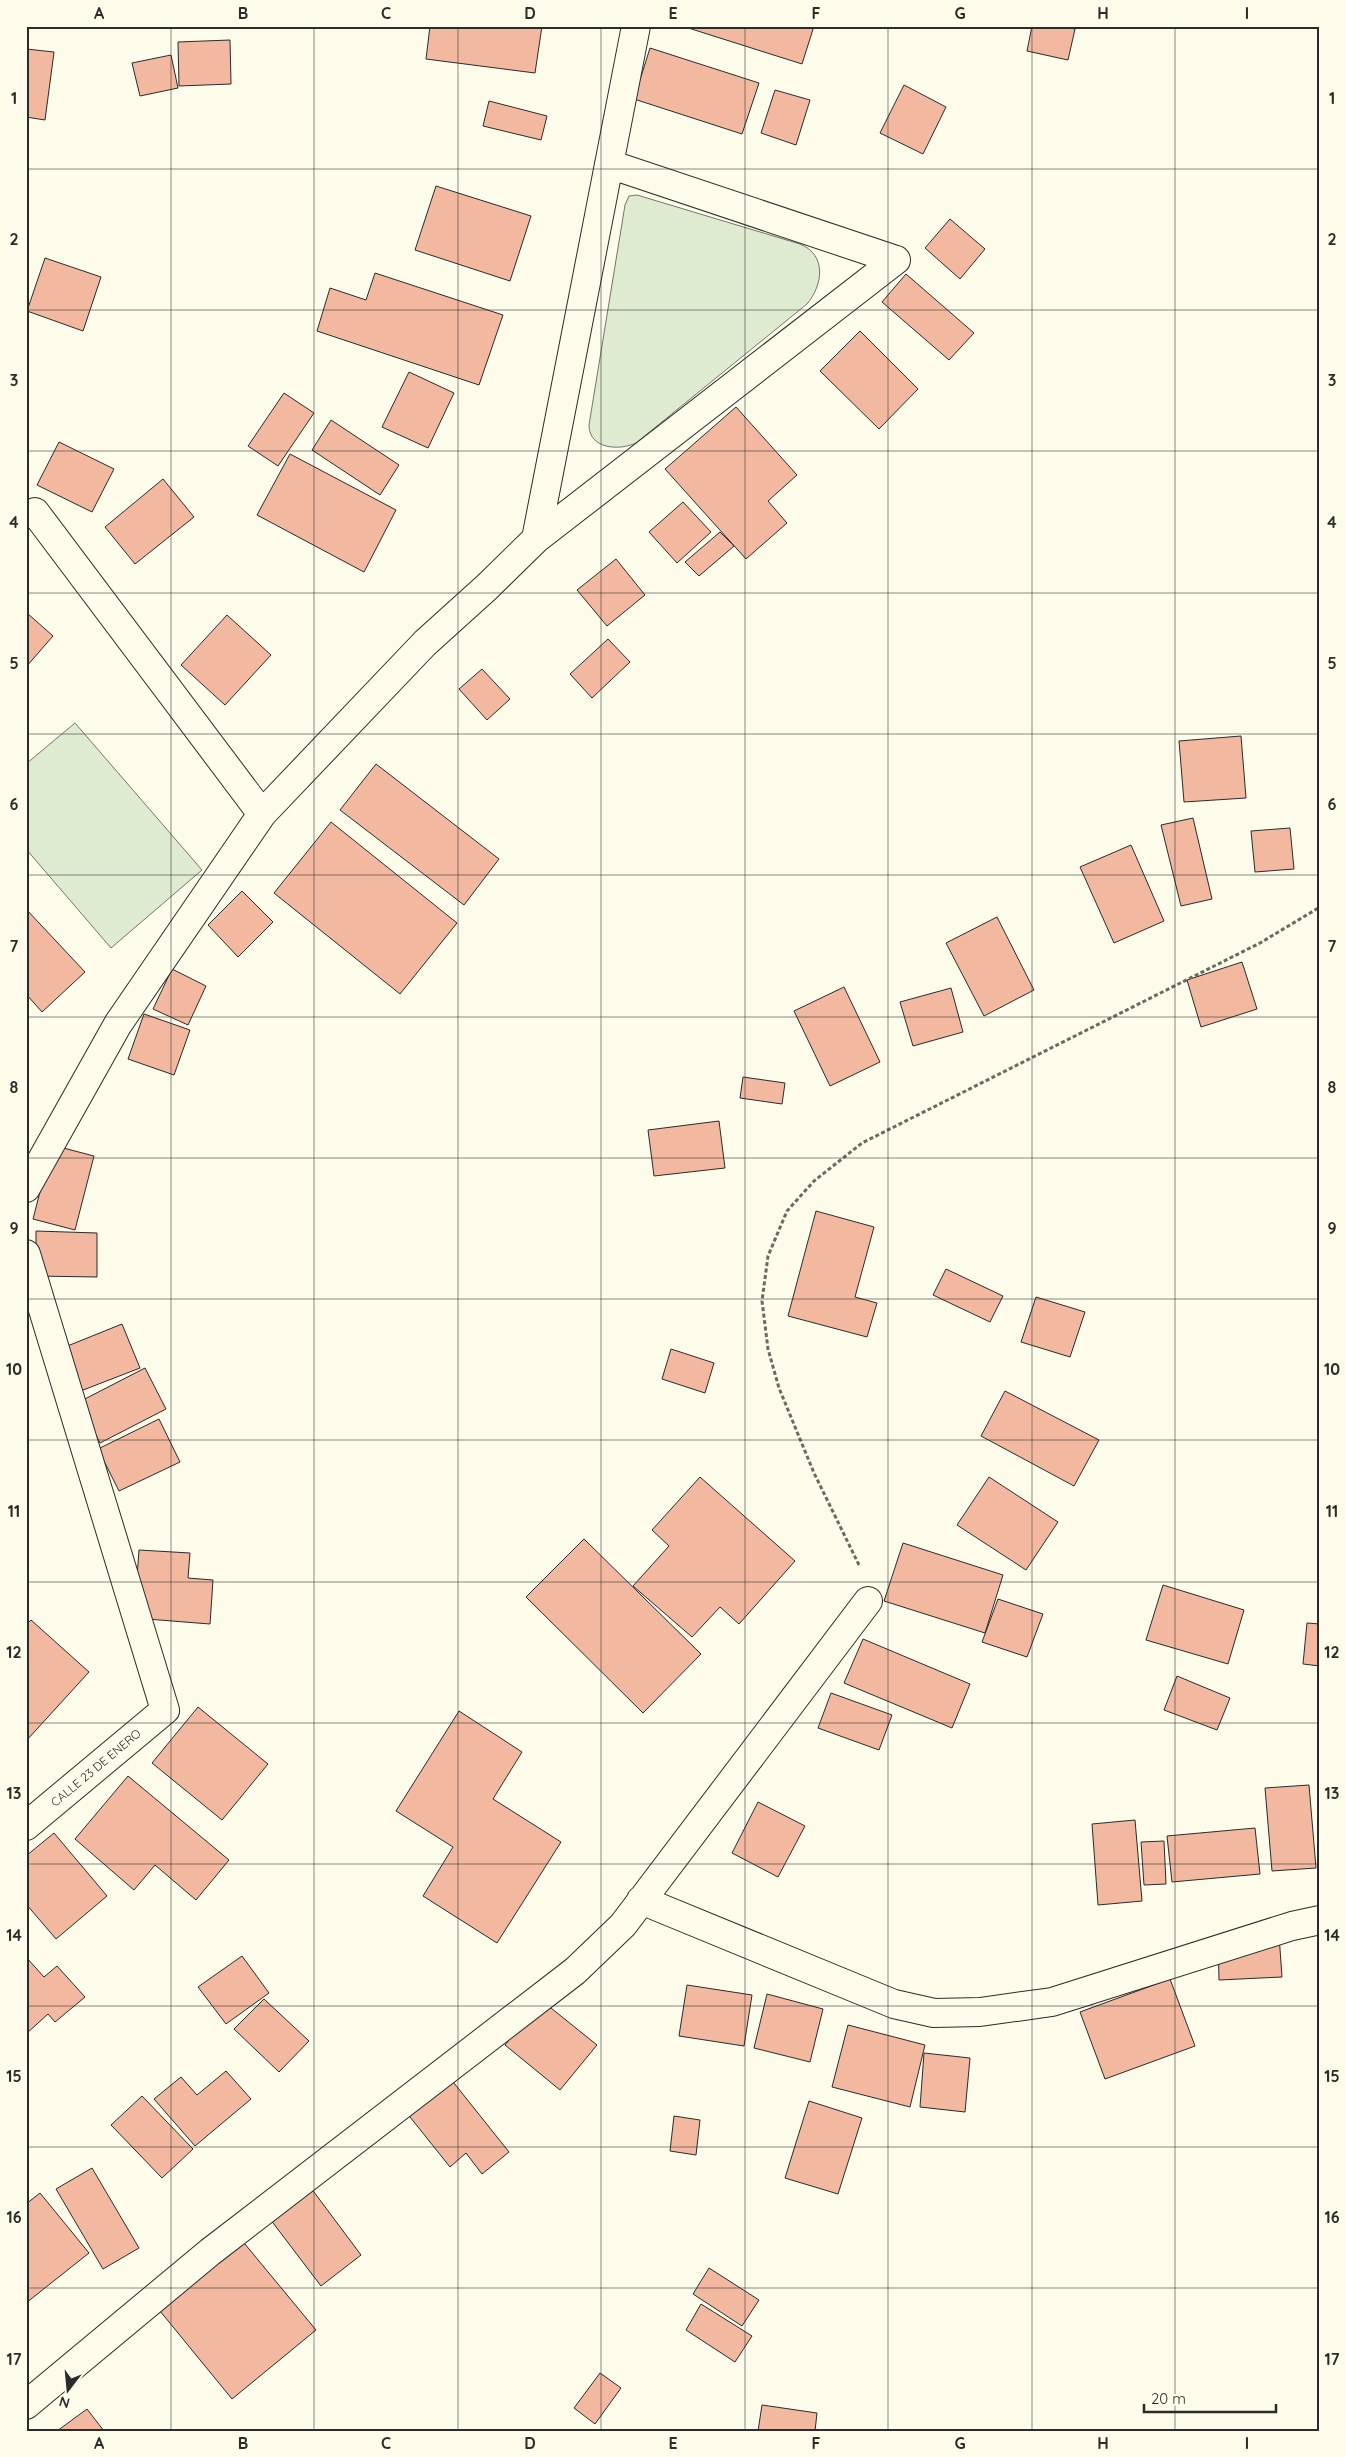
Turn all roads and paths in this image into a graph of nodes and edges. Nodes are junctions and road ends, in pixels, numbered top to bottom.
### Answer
1 (636, 26) edge
2 (609, 164) junction
3 (36, 512) dead end
4 (536, 539) junction
5 (262, 814) junction
6 (1320, 907) edge
7 (26, 1188) edge
8 (26, 1254) edge
9 (868, 1601) joint
10 (26, 1826) edge
11 (641, 1900) junction
12 (1320, 1920) edge
13 (26, 2405) edge

1 - 2 street
2 - 4 street
2 - 4 street
3 - 5 street
4 - 5 street
5 - 7 street
6 - 9 path
8 - 10 street, CALLE 23 DE ENERO
9 - 11 street
11 - 12 street
11 - 13 street

